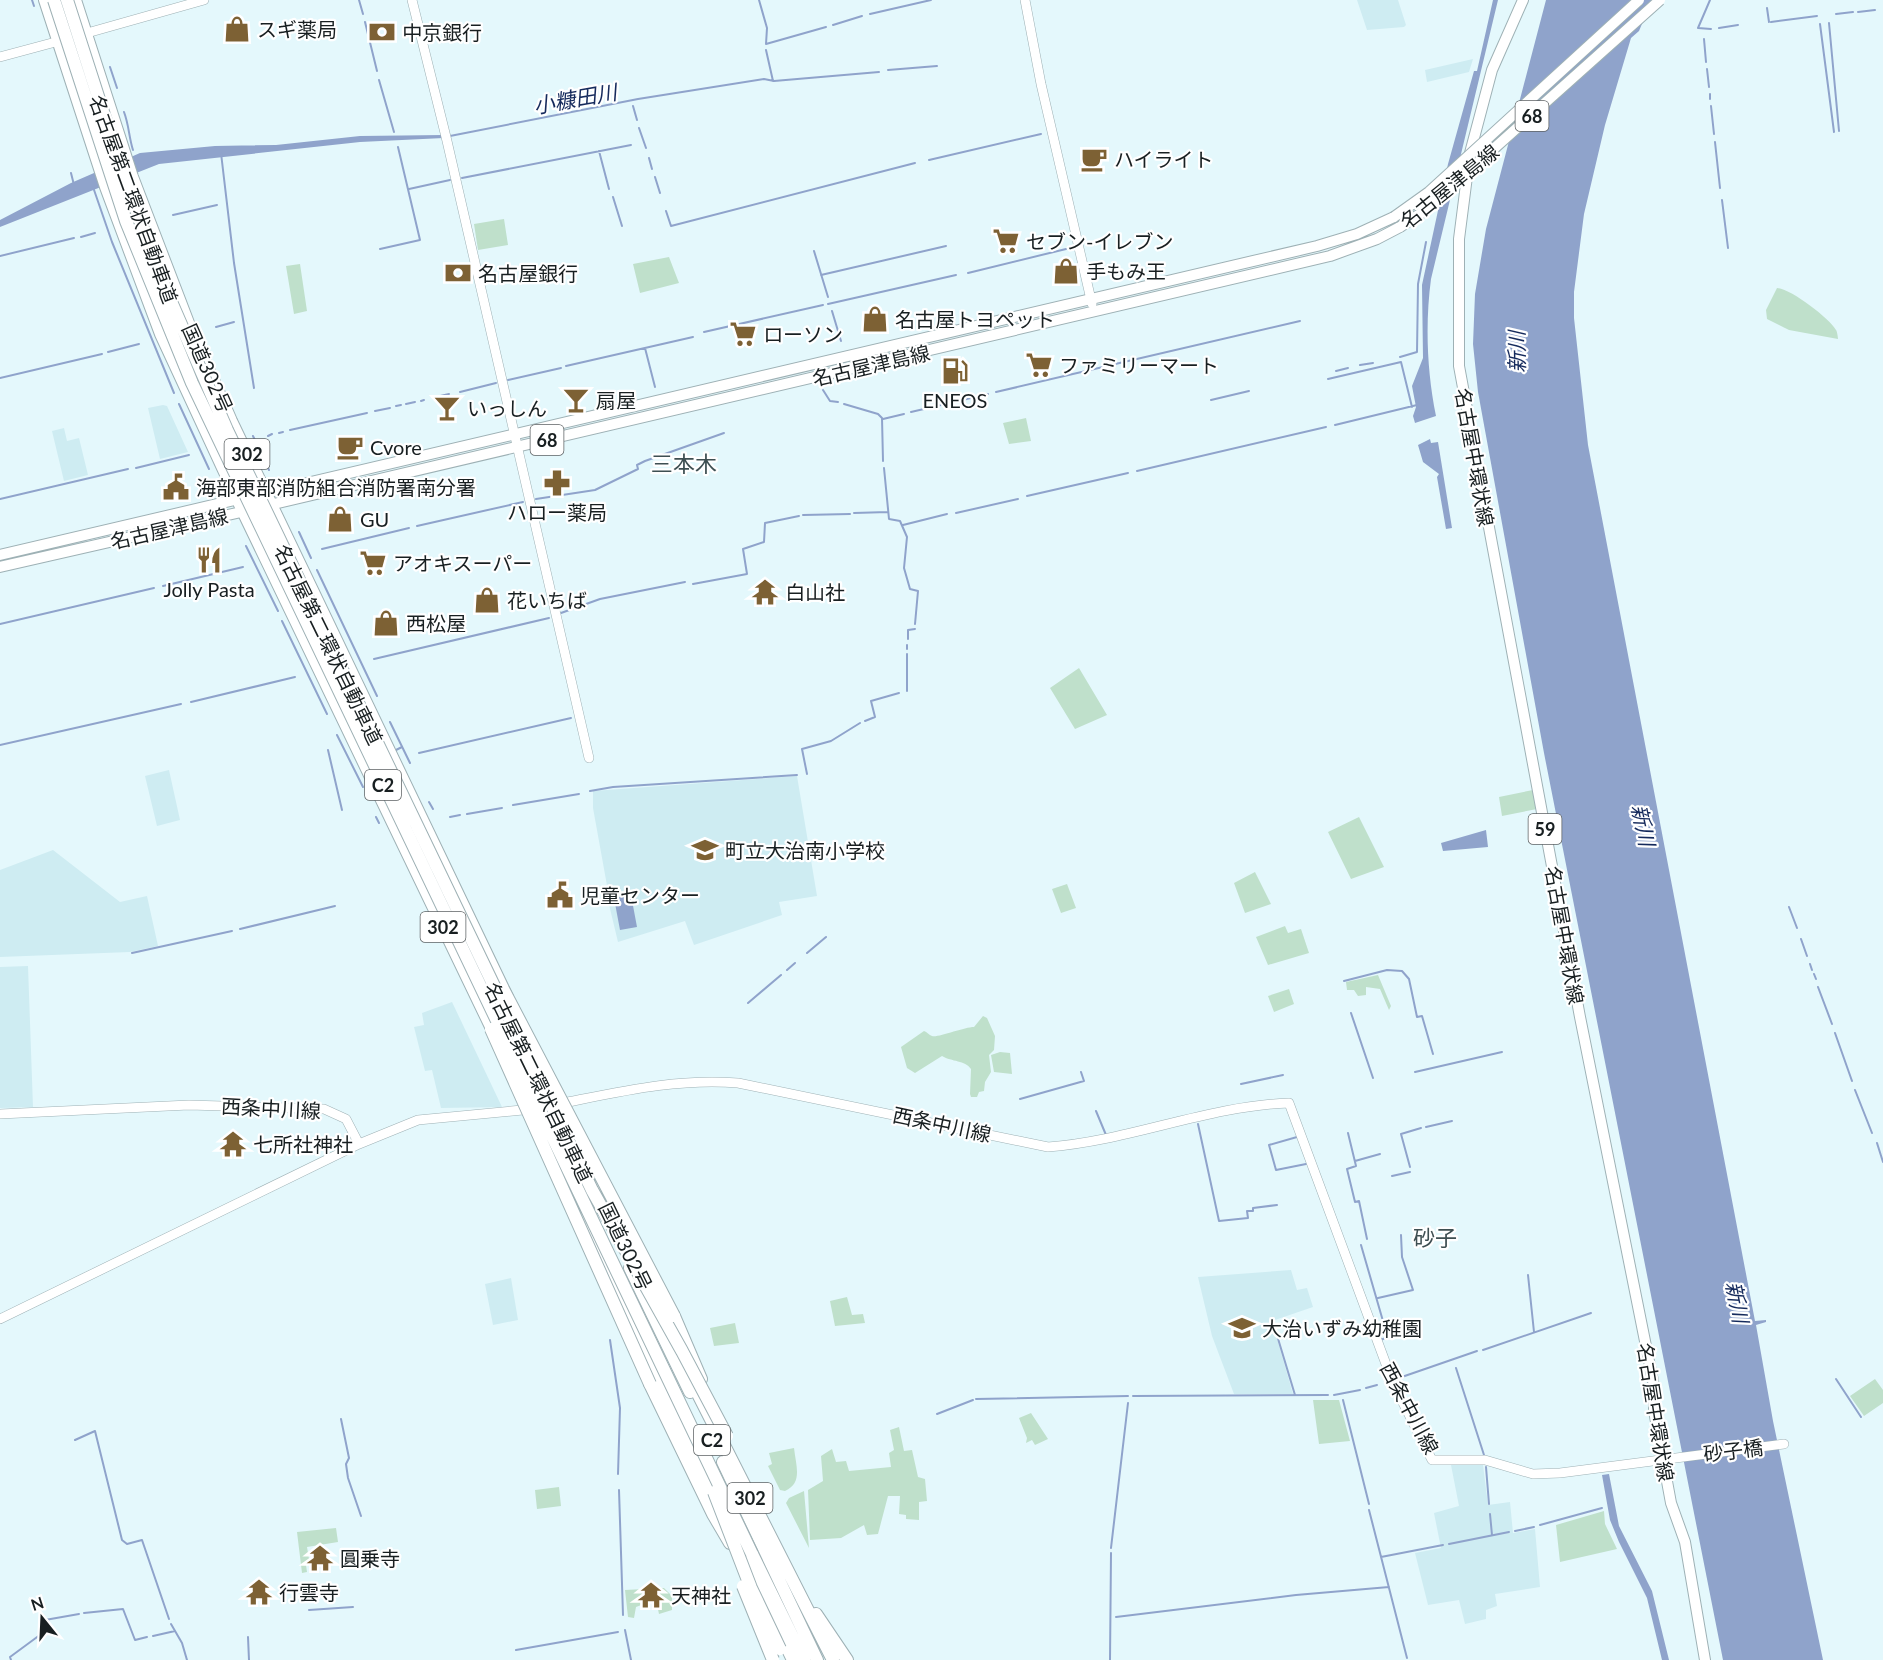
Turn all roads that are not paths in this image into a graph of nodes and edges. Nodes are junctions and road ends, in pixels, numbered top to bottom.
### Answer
1 (45, 0) edge
2 (54, 0) edge
3 (67, 0) edge
4 (75, 0) edge
5 (204, 0) edge
6 (412, 0) edge
7 (1025, 0) edge
8 (1523, 0) edge
9 (1639, 0) edge
10 (1660, 0) edge
11 (86, 33) junction
12 (58, 41) junction
13 (0, 57) edge
14 (1091, 299) junction
15 (1094, 313) junction
16 (514, 434) junction
17 (517, 447) junction
18 (266, 492) junction
19 (238, 498) junction
20 (272, 505) junction
21 (243, 512) junction
22 (0, 555) edge
23 (0, 567) edge
24 (589, 758) dead end
25 (425, 873) junction
26 (457, 910) junction
27 (558, 1104) junction
28 (531, 1110) junction
29 (0, 1114) edge
30 (359, 1144) junction
31 (607, 1221) junction
32 (633, 1307) junction
33 (0, 1319) edge
34 (719, 1436) junction
35 (1784, 1444) dead end
36 (1663, 1458) junction
37 (728, 1530) junction
38 (812, 1608) junction
39 (769, 1609) junction
40 (773, 1660) edge
41 (785, 1660) edge
42 (794, 1660) edge
43 (804, 1660) edge
44 (817, 1660) edge
45 (834, 1660) edge
46 (847, 1660) edge
47 (1705, 1660) edge

1 - 12 highway, 国道302号 / 302
2 - 25 highway, 名古屋第二環状自動車道 / C2, bridge
3 - 26 highway, 名古屋第二環状自動車道 / C2, bridge
4 - 11 highway, 国道302号 / 302
5 - 11 main road
6 - 16 main road
7 - 14 main road
8 - 36 main road, 名古屋中環状線 / 59
9 - 14 main road, 名古屋津島線 / 68, bridge
10 - 15 main road, 名古屋津島線 / 68, bridge
11 - 12 main road
11 - 18 highway, 国道302号 / 302
12 - 13 main road
12 - 19 highway, 国道302号 / 302
14 - 15 main road
14 - 16 main road, 名古屋津島線 / 68
15 - 17 main road, 名古屋津島線 / 68
16 - 17 main road
16 - 18 main road, 名古屋津島線 / 68
17 - 20 main road, 名古屋津島線 / 68
17 - 24 main road
18 - 19 main road, 名古屋津島線 / 68
18 - 20 highway, 国道302号 / 302
19 - 21 highway, 国道302号 / 302
19 - 22 main road, 名古屋津島線 / 68
20 - 21 main road, 名古屋津島線 / 68
20 - 27 highway, 国道302号 / 302
21 - 23 main road, 名古屋津島線 / 68
21 - 28 highway, 国道302号 / 302
25 - 32 highway, 名古屋第二環状自動車道 / C2, bridge
25 - 39 highway, bridge
26 - 31 highway, 名古屋第二環状自動車道 / C2, bridge
26 - 34 highway, bridge
27 - 28 main road, 西条中川線
27 - 34 highway, 国道302号 / 302
27 - 36 main road, 西条中川線
28 - 30 main road, 西条中川線
28 - 39 highway, 国道302号 / 302
29 - 30 main road, 西条中川線
30 - 33 main road
31 - 38 highway, C2, bridge
31 - 44 highway, 名古屋第二環状自動車道 / C2, bridge
32 - 37 highway, bridge
32 - 43 highway, 名古屋第二環状自動車道 / C2, bridge
34 - 45 highway, 国道302号 / 302
35 - 36 main road, 砂子橋
36 - 47 main road, 名古屋中環状線 / 59
37 - 40 highway, bridge
37 - 41 highway, bridge
38 - 45 highway
38 - 46 highway
39 - 42 highway, 国道302号 / 302

